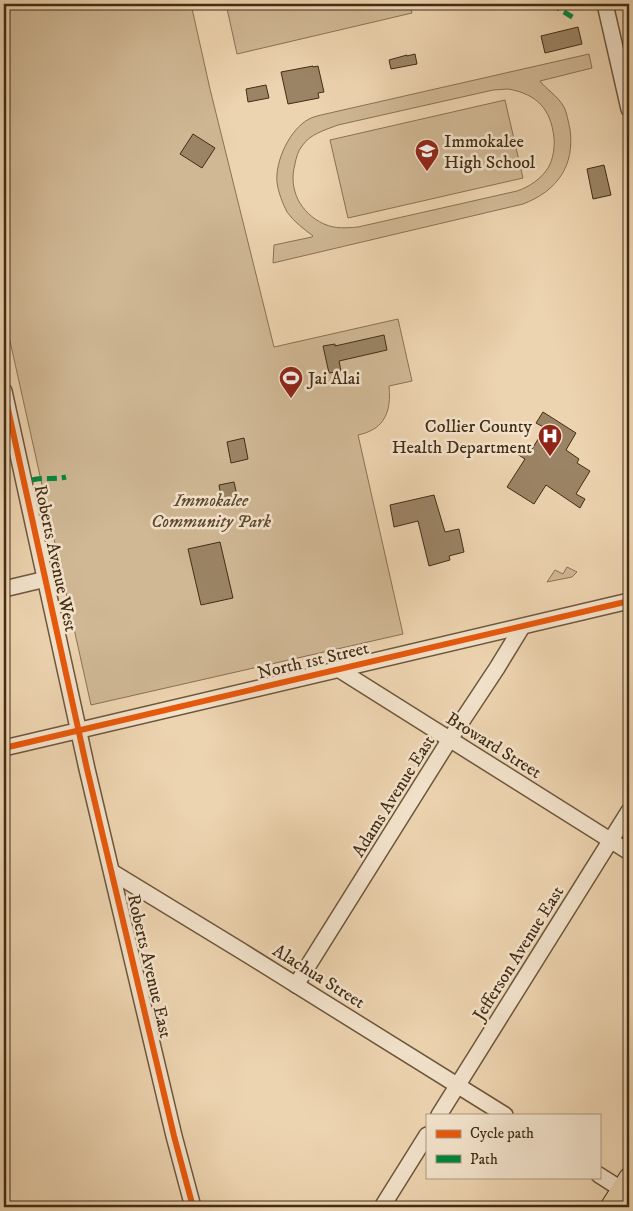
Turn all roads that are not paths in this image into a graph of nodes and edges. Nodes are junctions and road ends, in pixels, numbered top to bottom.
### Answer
1 (605, 4) edge
2 (626, 83) edge
3 (629, 109) edge
4 (4, 391) edge
5 (6, 408) edge
6 (46, 580) junction
7 (4, 589) edge
8 (629, 601) edge
9 (522, 626) junction
10 (338, 669) junction
11 (79, 731) junction
12 (450, 739) junction
13 (4, 748) edge
14 (629, 810) edge
15 (610, 840) junction
16 (629, 852) edge
17 (112, 872) junction
18 (296, 985) junction
19 (458, 1085) junction
20 (440, 1114) edge
21 (503, 1114) edge
22 (426, 1137) edge
23 (600, 1175) edge
24 (625, 1183) edge
25 (193, 1207) edge
26 (382, 1207) edge
27 (610, 1207) edge

1 - 2 street
2 - 3 street
4 - 5 street, Roberts Avenue West
5 - 6 street, Roberts Avenue West
6 - 7 street
6 - 11 street, Roberts Avenue West
8 - 9 street, North 1st Street
9 - 10 street, North 1st Street
9 - 12 street, Adams Avenue East
10 - 11 street, North 1st Street
10 - 12 street, Broward Street
11 - 13 street, North 1st Street
11 - 17 street, Roberts Avenue East
12 - 15 street, Broward Street
12 - 18 street, Adams Avenue East
14 - 15 street, Jefferson Avenue East
15 - 16 street, Broward Street
15 - 19 street, Jefferson Avenue East
17 - 18 street, Alachua Street
17 - 25 street, Roberts Avenue East
18 - 19 street, Alachua Street
19 - 20 street, Jefferson Avenue East
19 - 21 street, Alachua Street
22 - 26 street
23 - 24 street
24 - 27 main road

